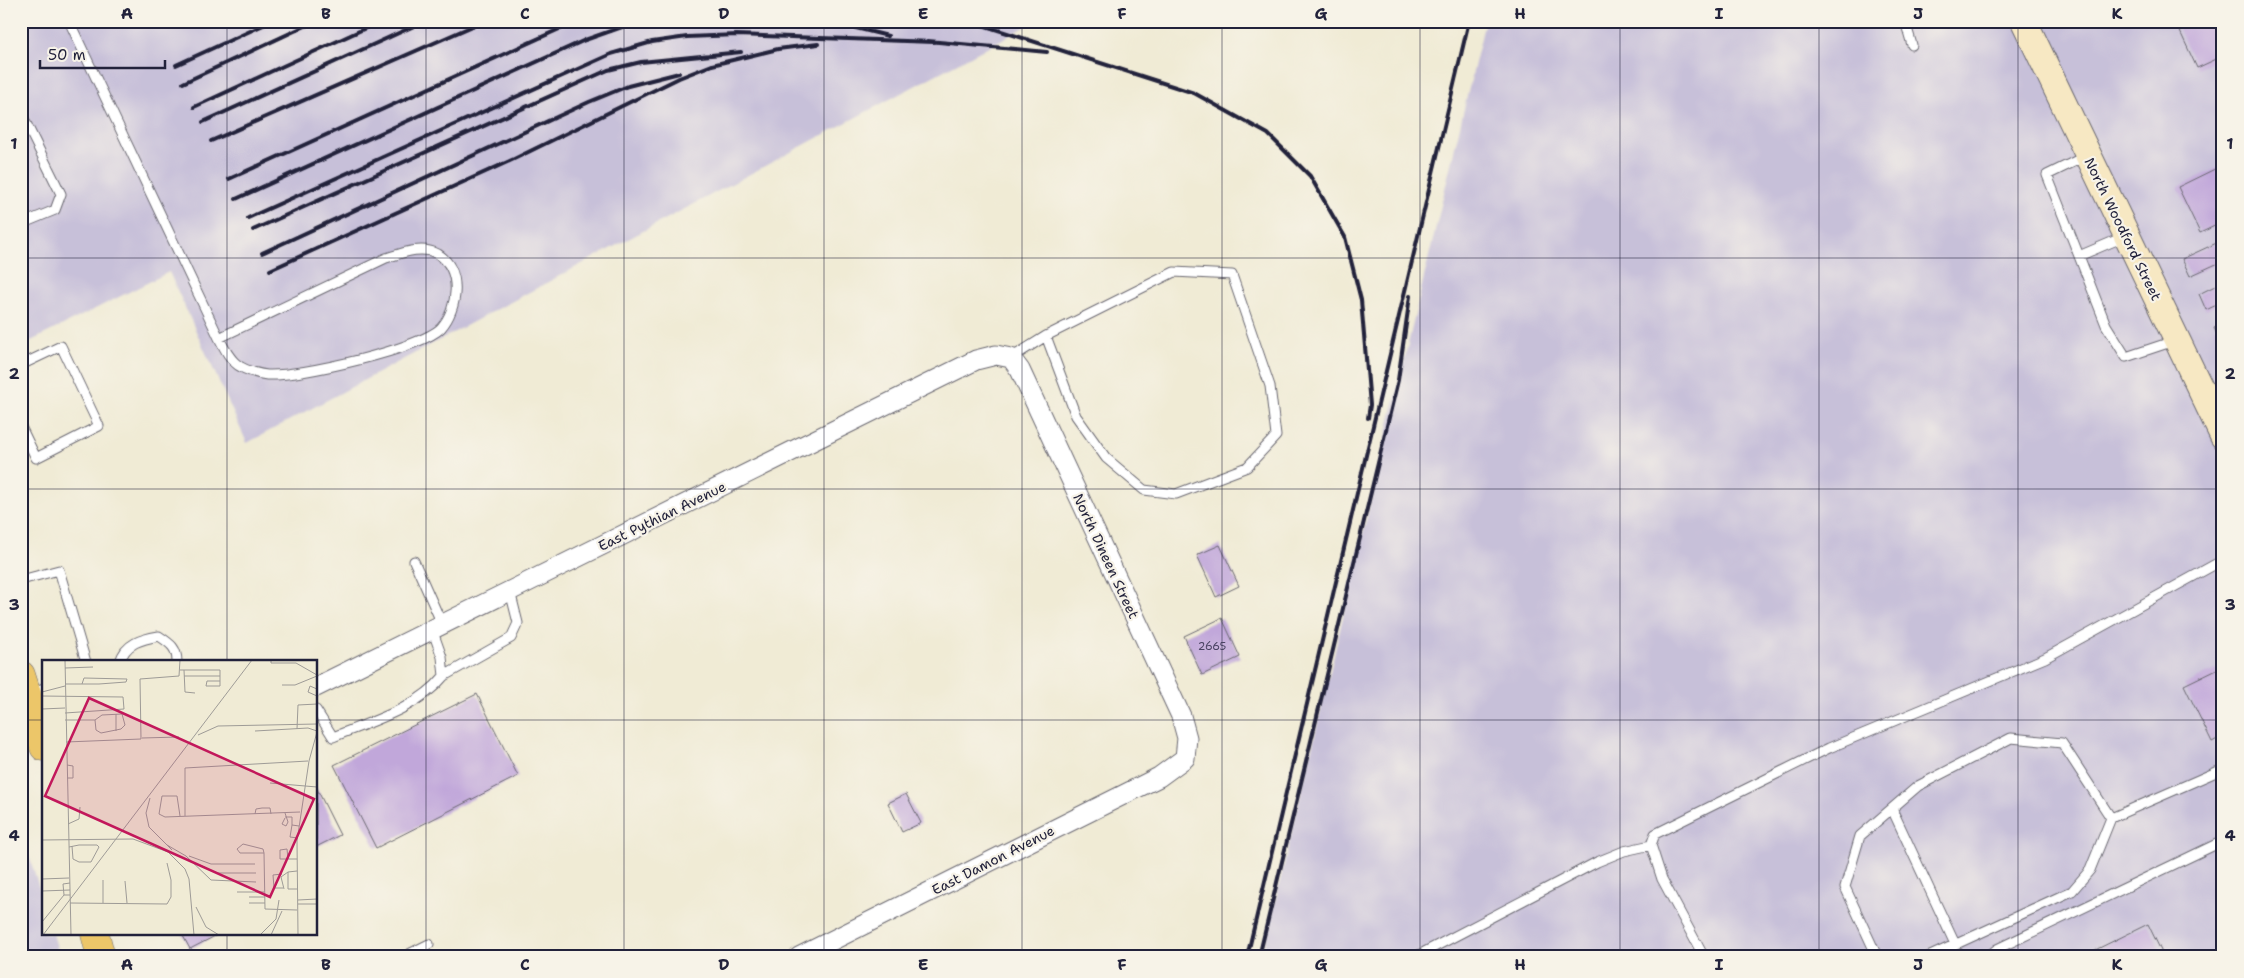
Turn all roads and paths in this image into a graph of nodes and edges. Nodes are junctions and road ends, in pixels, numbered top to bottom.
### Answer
1 (69, 21) edge
2 (1905, 21) edge
3 (2024, 21) edge
4 (1912, 45) dead end
5 (21, 113) edge
6 (2088, 155) junction
7 (21, 224) edge
8 (2127, 236) junction
9 (2079, 256) junction
10 (1046, 336) junction
11 (219, 338) junction
12 (2177, 340) junction
13 (1011, 358) junction
14 (21, 365) edge
15 (21, 427) edge
16 (2223, 436) edge
17 (2223, 560) edge
18 (414, 561) dead end
19 (21, 580) edge
20 (510, 591) junction
21 (437, 627) junction
22 (85, 660) edge
23 (121, 660) edge
24 (177, 660) edge
25 (444, 676) junction
26 (31, 685) edge
27 (318, 686) edge
28 (318, 713) edge
29 (42, 737) edge
30 (1185, 758) joint
31 (2223, 769) edge
32 (1892, 809) junction
33 (2111, 818) junction
34 (2223, 841) edge
35 (1651, 845) junction
36 (96, 936) edge
37 (429, 944) dead end
38 (1955, 944) junction
39 (101, 957) edge
40 (403, 957) edge
41 (800, 957) edge
42 (1415, 957) edge
43 (1704, 957) edge
44 (1883, 957) edge
45 (1928, 957) edge
46 (1987, 957) edge

1 - 11 lane
2 - 4 lane
3 - 6 street, North Woodford Street
5 - 7 lane
6 - 8 street, North Woodford Street
6 - 9 lane
8 - 9 lane
8 - 12 street, North Woodford Street
9 - 12 lane
10 - 10 lane
10 - 13 lane
11 - 11 lane
12 - 16 street, North Woodford Street
13 - 20 street, East Pythian Avenue
13 - 30 street, North Dineen Street
14 - 15 lane
17 - 35 lane
18 - 21 lane
19 - 22 lane
20 - 21 street, East Pythian Avenue
20 - 25 lane
21 - 25 lane
21 - 27 street, East Pythian Avenue
23 - 24 lane
25 - 28 lane
26 - 29 main road
30 - 41 street, East Damon Avenue
31 - 33 lane
32 - 33 lane
32 - 38 lane
32 - 44 lane
33 - 38 lane
34 - 46 lane
35 - 42 lane
35 - 43 lane
36 - 39 main road
37 - 40 lane
38 - 45 lane

